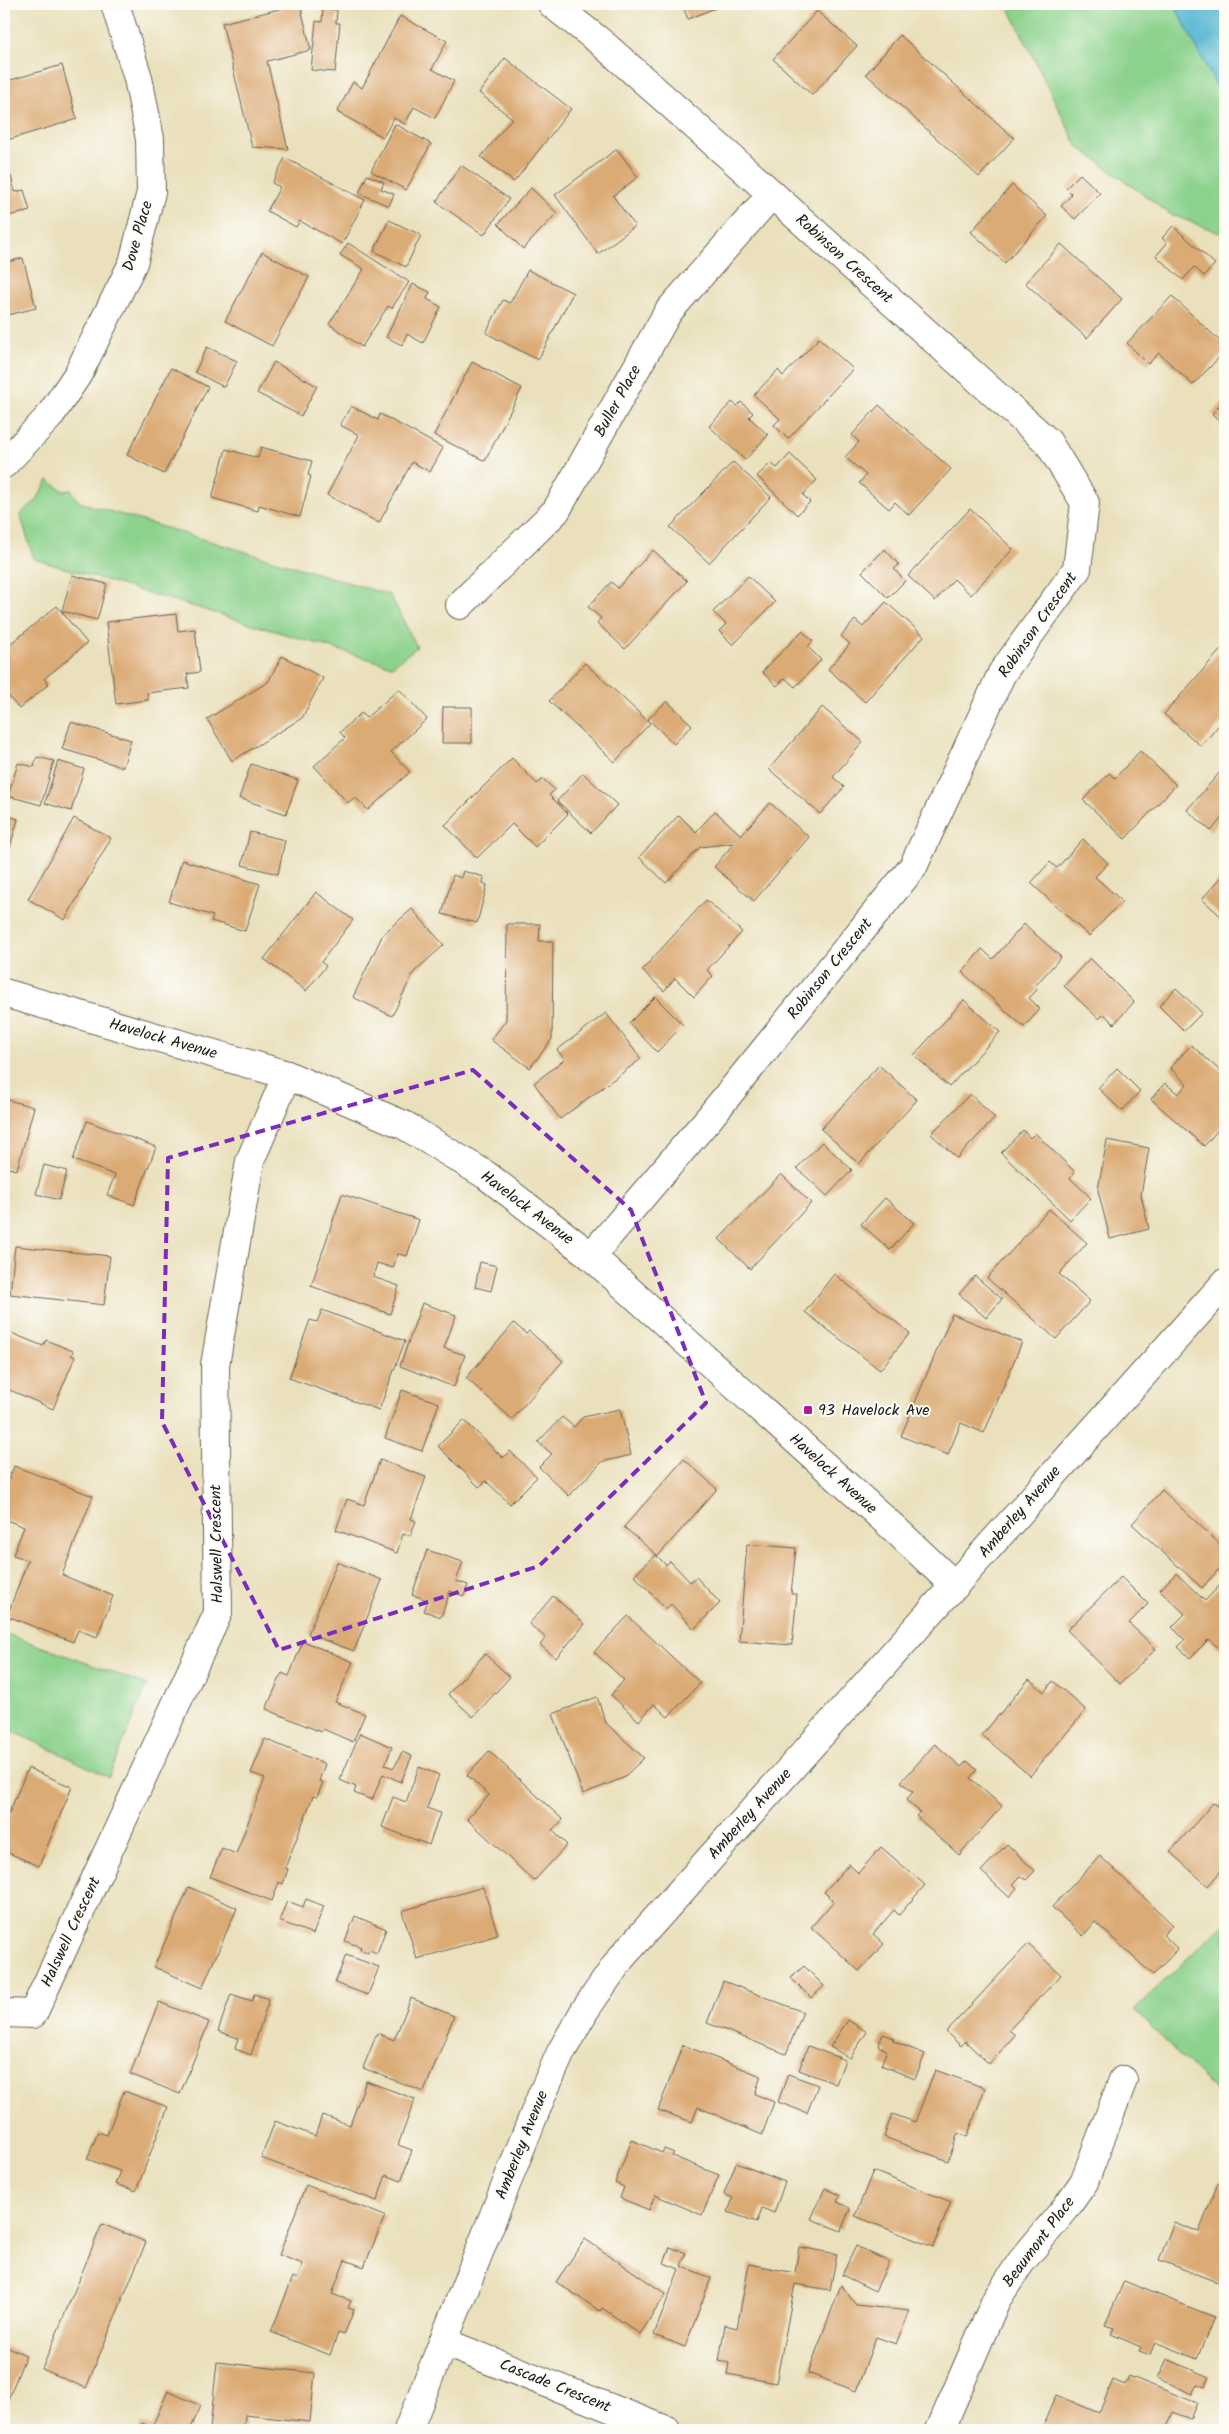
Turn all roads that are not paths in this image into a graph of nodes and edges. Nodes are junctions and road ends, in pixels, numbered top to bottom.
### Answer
1 (115, 4) edge
2 (552, 4) edge
3 (772, 194) junction
4 (4, 464) edge
5 (460, 605) dead end
6 (4, 994) edge
7 (286, 1075) junction
8 (591, 1256) junction
9 (1225, 1283) edge
10 (955, 1586) junction
11 (4, 2013) edge
12 (1123, 2080) dead end
13 (443, 2342) junction
14 (408, 2430) edge
15 (666, 2430) edge
16 (940, 2430) edge

1 - 4 street, Dove Place
2 - 3 street, Robinson Crescent
3 - 5 street, Buller Place
3 - 8 street, Robinson Crescent
6 - 7 street, Havelock Avenue
7 - 8 street, Havelock Avenue
7 - 11 street, Halswell Crescent
8 - 10 street, Havelock Avenue
9 - 10 street, Amberley Avenue
10 - 13 street, Amberley Avenue
12 - 16 street, Beaumont Place
13 - 14 street, Amberley Avenue
13 - 15 street, Cascade Crescent

